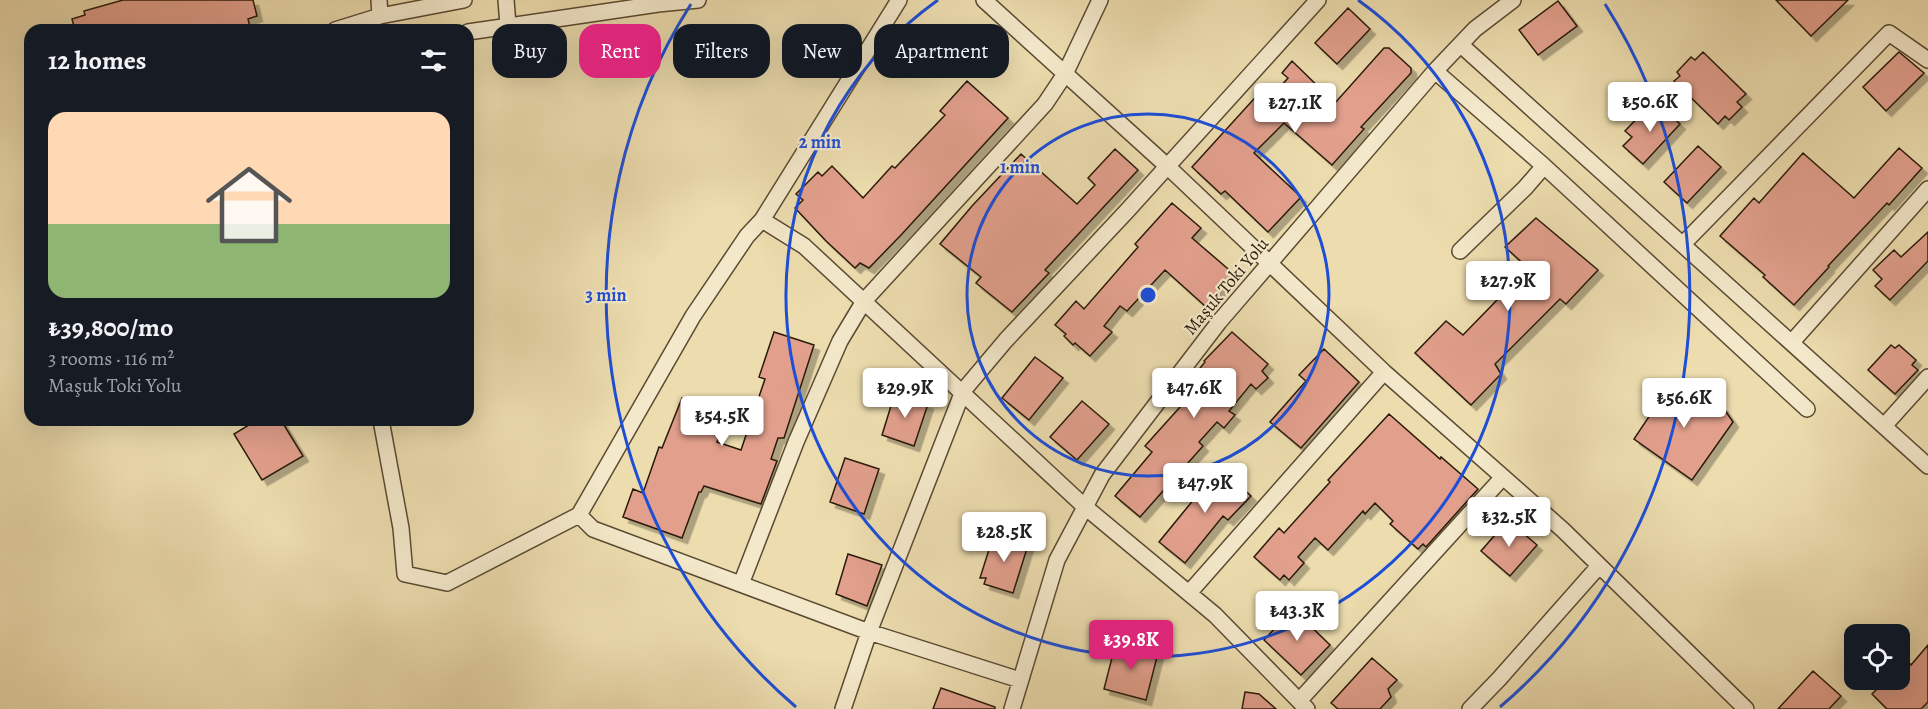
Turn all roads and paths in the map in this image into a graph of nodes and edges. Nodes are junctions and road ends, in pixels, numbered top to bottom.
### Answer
1 (379, 0) edge
2 (464, 0) edge
3 (506, 0) edge
4 (698, 0) edge
5 (899, 0) edge
6 (984, 0) edge
7 (1100, 0) edge
8 (1318, 0) edge
9 (1513, 0) edge
10 (380, 16) junction
11 (354, 24) edge
12 (508, 24) edge
13 (516, 24) edge
14 (492, 28) edge
15 (474, 31) edge
16 (1461, 45) junction
17 (1928, 60) edge
18 (1435, 71) junction
19 (1065, 74) junction
20 (1167, 166) junction
21 (1544, 166) junction
22 (1928, 189) edge
23 (762, 220) junction
24 (1683, 244) junction
25 (1460, 250) dead end
26 (1270, 263) junction
27 (864, 301) junction
28 (1792, 342) junction
29 (1384, 372) junction
30 (1928, 377) edge
31 (963, 392) junction
32 (1808, 409) dead end
33 (382, 426) edge
34 (1884, 426) junction
35 (1928, 466) edge
36 (1503, 477) junction
37 (1084, 506) junction
38 (579, 515) junction
39 (1599, 566) junction
40 (741, 584) junction
41 (1189, 593) junction
42 (869, 632) junction
43 (1020, 680) junction
44 (1303, 705) edge
45 (843, 709) edge
46 (1012, 709) edge
47 (1470, 709) edge
48 (1745, 709) edge

1 - 10 street
2 - 10 street
3 - 12 street
4 - 13 street
5 - 23 street
6 - 19 street
7 - 19 street
8 - 20 street
9 - 16 street, Maşuk Toki Yolu
10 - 11 street
14 - 15 street
16 - 18 street, Maşuk Toki Yolu
16 - 24 street
17 - 24 street
18 - 21 street
18 - 26 street, Maşuk Toki Yolu
19 - 20 street
19 - 27 street
20 - 26 street
20 - 31 street
21 - 25 street
21 - 32 street
22 - 28 street
23 - 27 street
23 - 38 street
24 - 28 street
26 - 29 street
26 - 37 street, Maşuk Toki Yolu
27 - 31 street
27 - 40 street
28 - 34 street
29 - 36 street
29 - 41 street
30 - 34 street
31 - 37 street
31 - 42 street
33 - 38 street
34 - 35 street
36 - 39 street
36 - 44 street
37 - 41 street
37 - 43 street, Maşuk Toki Yolu
38 - 40 street
39 - 47 street
39 - 48 street
40 - 42 street
41 - 44 street
42 - 43 street
42 - 45 street
43 - 46 street, Maşuk Toki Yolu

